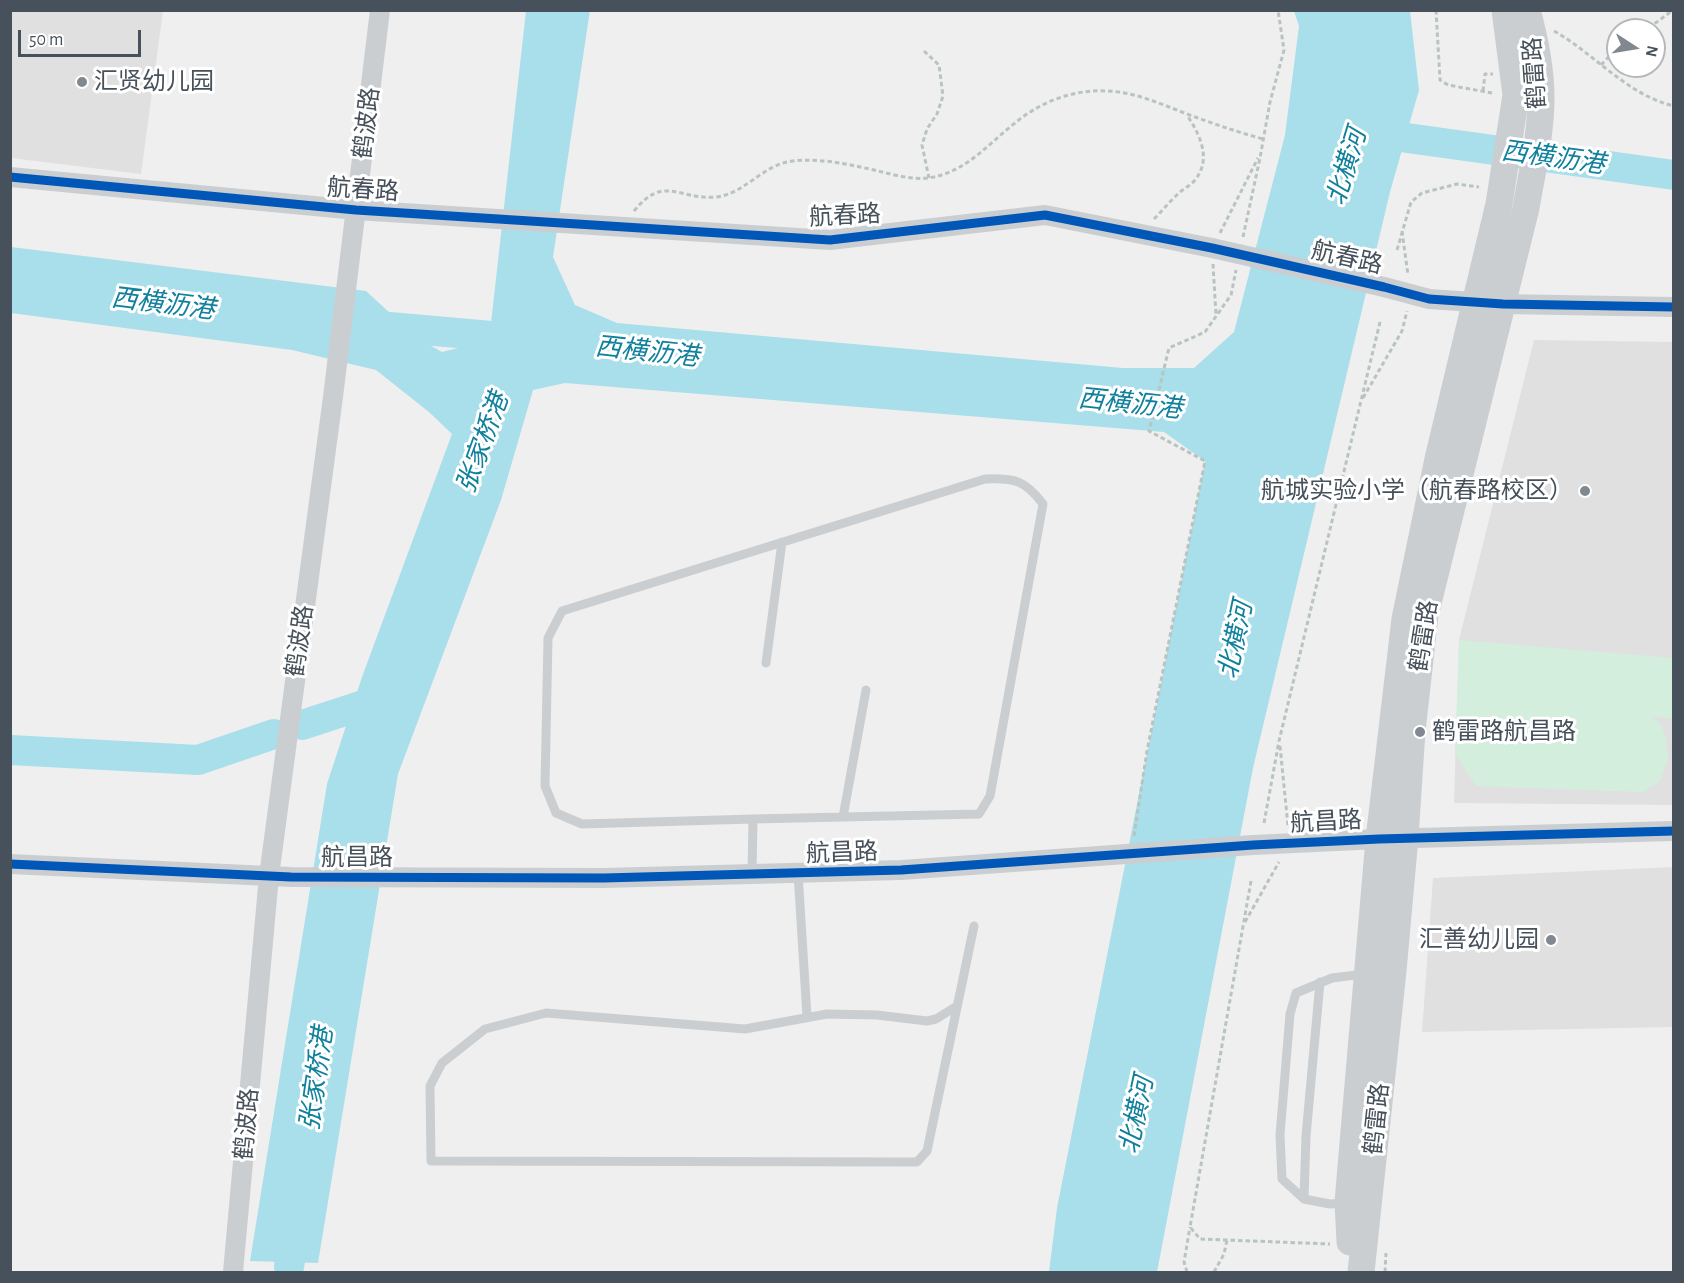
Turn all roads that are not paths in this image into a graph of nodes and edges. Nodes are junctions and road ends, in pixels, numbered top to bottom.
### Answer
1 (380, 10) edge
2 (1520, 13) edge
3 (1516, 95) junction
4 (10, 177) edge
5 (356, 210) junction
6 (1490, 303) junction
7 (1674, 307) edge
8 (782, 542) junction
9 (766, 663) dead end
10 (866, 690) dead end
11 (843, 817) junction
12 (753, 819) junction
13 (1674, 831) edge
14 (1392, 838) junction
15 (10, 864) edge
16 (798, 873) junction
17 (752, 874) junction
18 (269, 876) junction
19 (974, 926) dead end
20 (1369, 974) junction
21 (1320, 982) junction
22 (957, 1006) junction
23 (807, 1016) junction
24 (1304, 1199) junction
25 (1358, 1201) junction
26 (233, 1272) edge
27 (1352, 1272) edge
28 (1361, 1272) edge

1 - 5 street, 鹤波路
2 - 3 street, 鹤雷路
3 - 6 street, 鹤雷路
3 - 6 street, 鹤雷路
4 - 5 street, 航春路
5 - 6 street, 航春路, bridge
5 - 18 street, 鹤波路
6 - 7 street, 航春路
6 - 14 street, 鹤雷路
8 - 9 lane
8 - 11 lane
8 - 12 lane
10 - 11 lane
11 - 12 lane
12 - 17 lane
13 - 14 street, 航昌路
14 - 16 street, 航昌路
14 - 20 street, 鹤雷路
14 - 25 street, 鹤雷路
15 - 18 street, 航昌路
16 - 17 street, 航昌路
16 - 23 lane
17 - 18 street, 航昌路
18 - 26 street, 鹤波路
19 - 22 lane
20 - 21 lane
20 - 25 street, 鹤雷路
21 - 24 lane
21 - 24 lane
22 - 23 lane
22 - 23 lane
24 - 25 lane
25 - 27 street, 鹤雷路
25 - 28 street, 鹤雷路

